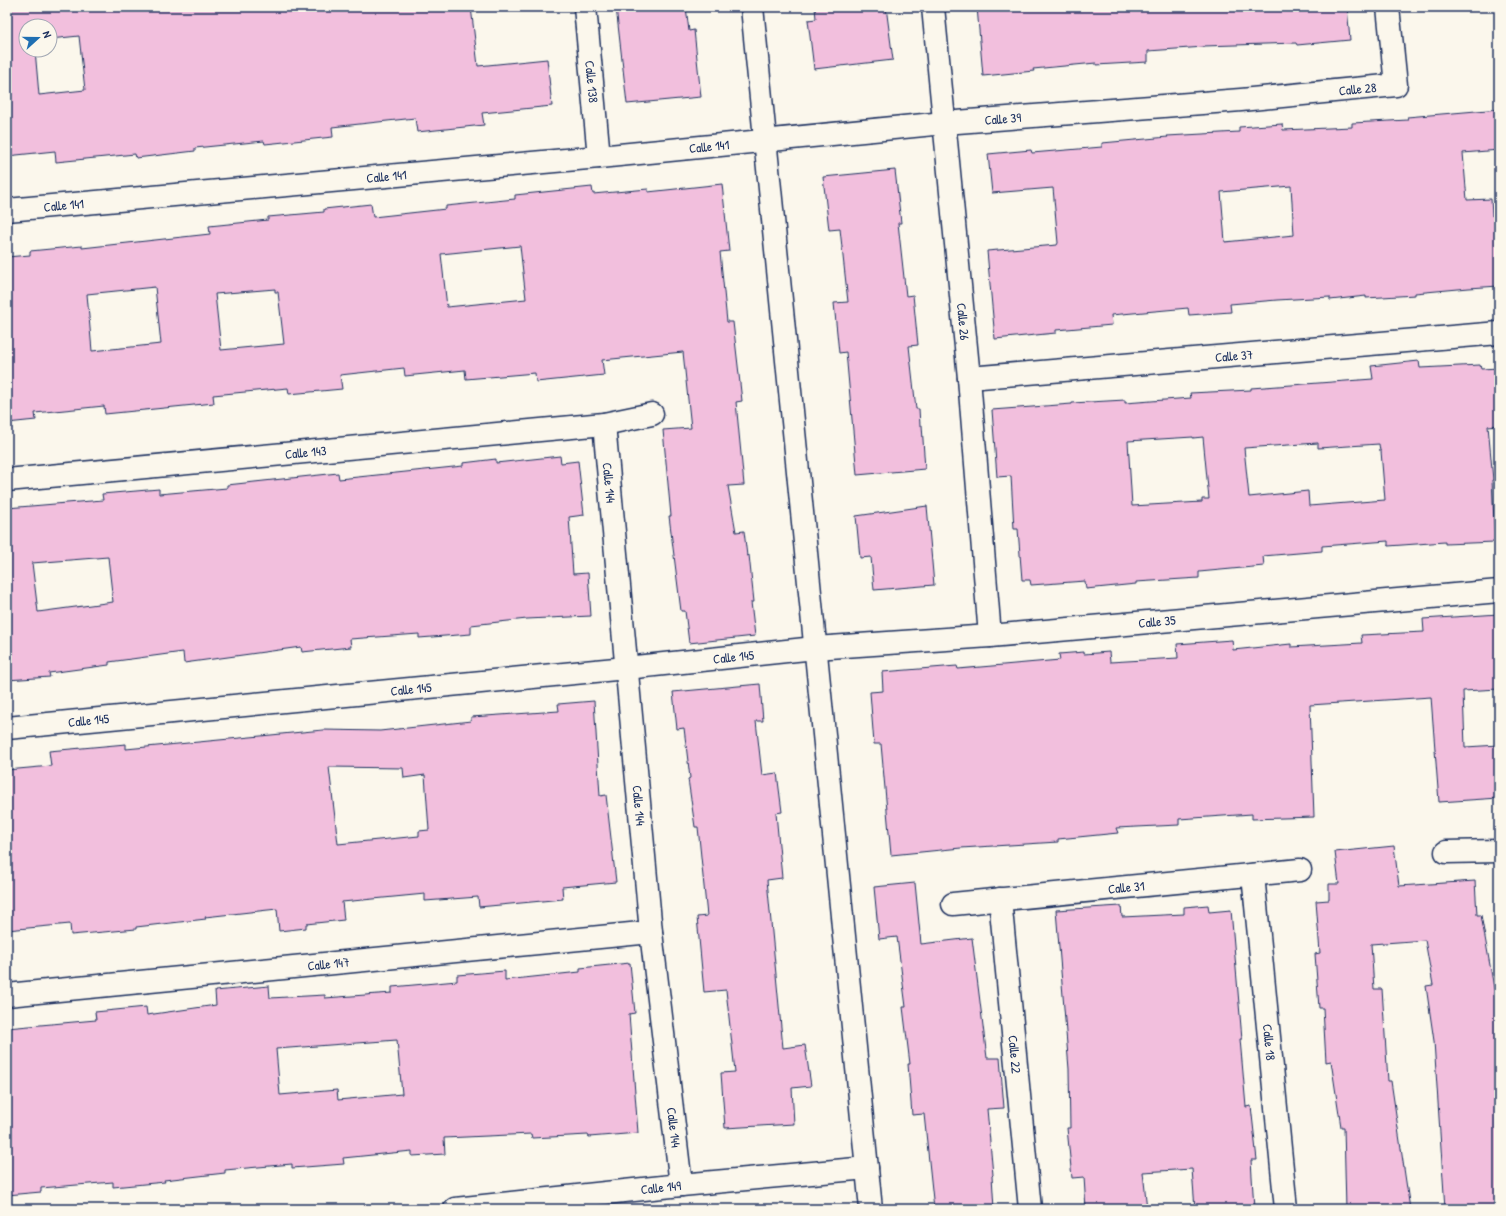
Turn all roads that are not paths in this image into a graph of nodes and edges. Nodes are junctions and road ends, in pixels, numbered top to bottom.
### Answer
1 (585, 7) edge
2 (752, 7) edge
3 (933, 7) edge
4 (1388, 7) edge
5 (1241, 100) joint
6 (944, 123) junction
7 (765, 141) junction
8 (599, 157) junction
9 (7, 210) edge
10 (1499, 333) edge
11 (969, 378) junction
12 (652, 414) dead end
13 (604, 424) junction
14 (7, 480) edge
15 (1499, 591) edge
16 (990, 636) junction
17 (815, 648) junction
18 (626, 668) junction
19 (7, 728) edge
20 (1499, 851) edge
21 (1446, 852) dead end
22 (1300, 870) dead end
23 (1253, 875) junction
24 (1000, 900) junction
25 (953, 904) dead end
26 (651, 932) junction
27 (7, 995) edge
28 (867, 1168) junction
29 (681, 1185) junction
30 (455, 1209) edge
31 (871, 1209) edge
32 (1030, 1209) edge
33 (1286, 1209) edge

1 - 8 street, Calle 138
2 - 7 street
3 - 6 street, Calle 26
4 - 5 street, Calle 28
5 - 6 street, Calle 39
6 - 7 street, Calle 39
6 - 11 street, Calle 26
7 - 8 street, Calle 141
7 - 17 street
8 - 9 street, Calle 141
10 - 11 street, Calle 37
11 - 16 street, Calle 26
12 - 13 street, Calle 143
13 - 14 street, Calle 143
13 - 18 street, Calle 144
15 - 16 street, Calle 35
16 - 17 street, Calle 35
17 - 18 street, Calle 145
17 - 28 street
18 - 19 street, Calle 145
18 - 26 street, Calle 144
20 - 21 street
22 - 23 street, Calle 31
23 - 24 street, Calle 31
23 - 33 street, Calle 18
24 - 25 street, Calle 31
24 - 32 street, Calle 22
26 - 27 street, Calle 147
26 - 29 street, Calle 144
28 - 29 street, Calle 149
28 - 31 street
29 - 30 street, Calle 149

